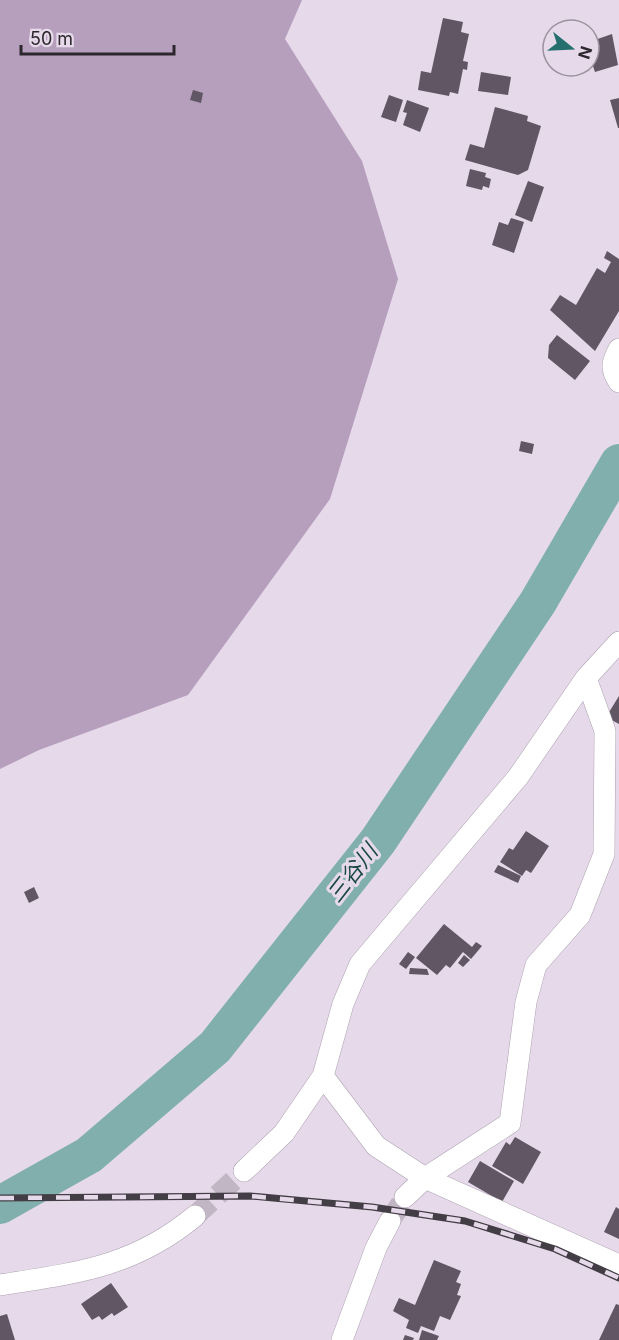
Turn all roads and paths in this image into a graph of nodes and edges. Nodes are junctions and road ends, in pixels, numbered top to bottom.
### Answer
1 (619, 349) edge
2 (619, 382) edge
3 (619, 642) edge
4 (586, 678) junction
5 (323, 1076) junction
6 (244, 1171) tunnel mouth
7 (425, 1178) junction
8 (405, 1197) tunnel mouth
9 (195, 1216) tunnel mouth
10 (390, 1221) tunnel mouth
11 (619, 1265) edge
12 (0, 1285) edge
13 (342, 1340) edge

1 - 2 street
3 - 4 street
4 - 5 street
4 - 7 street
5 - 6 street
5 - 7 street
7 - 8 street
7 - 11 street
9 - 12 street
10 - 13 street

